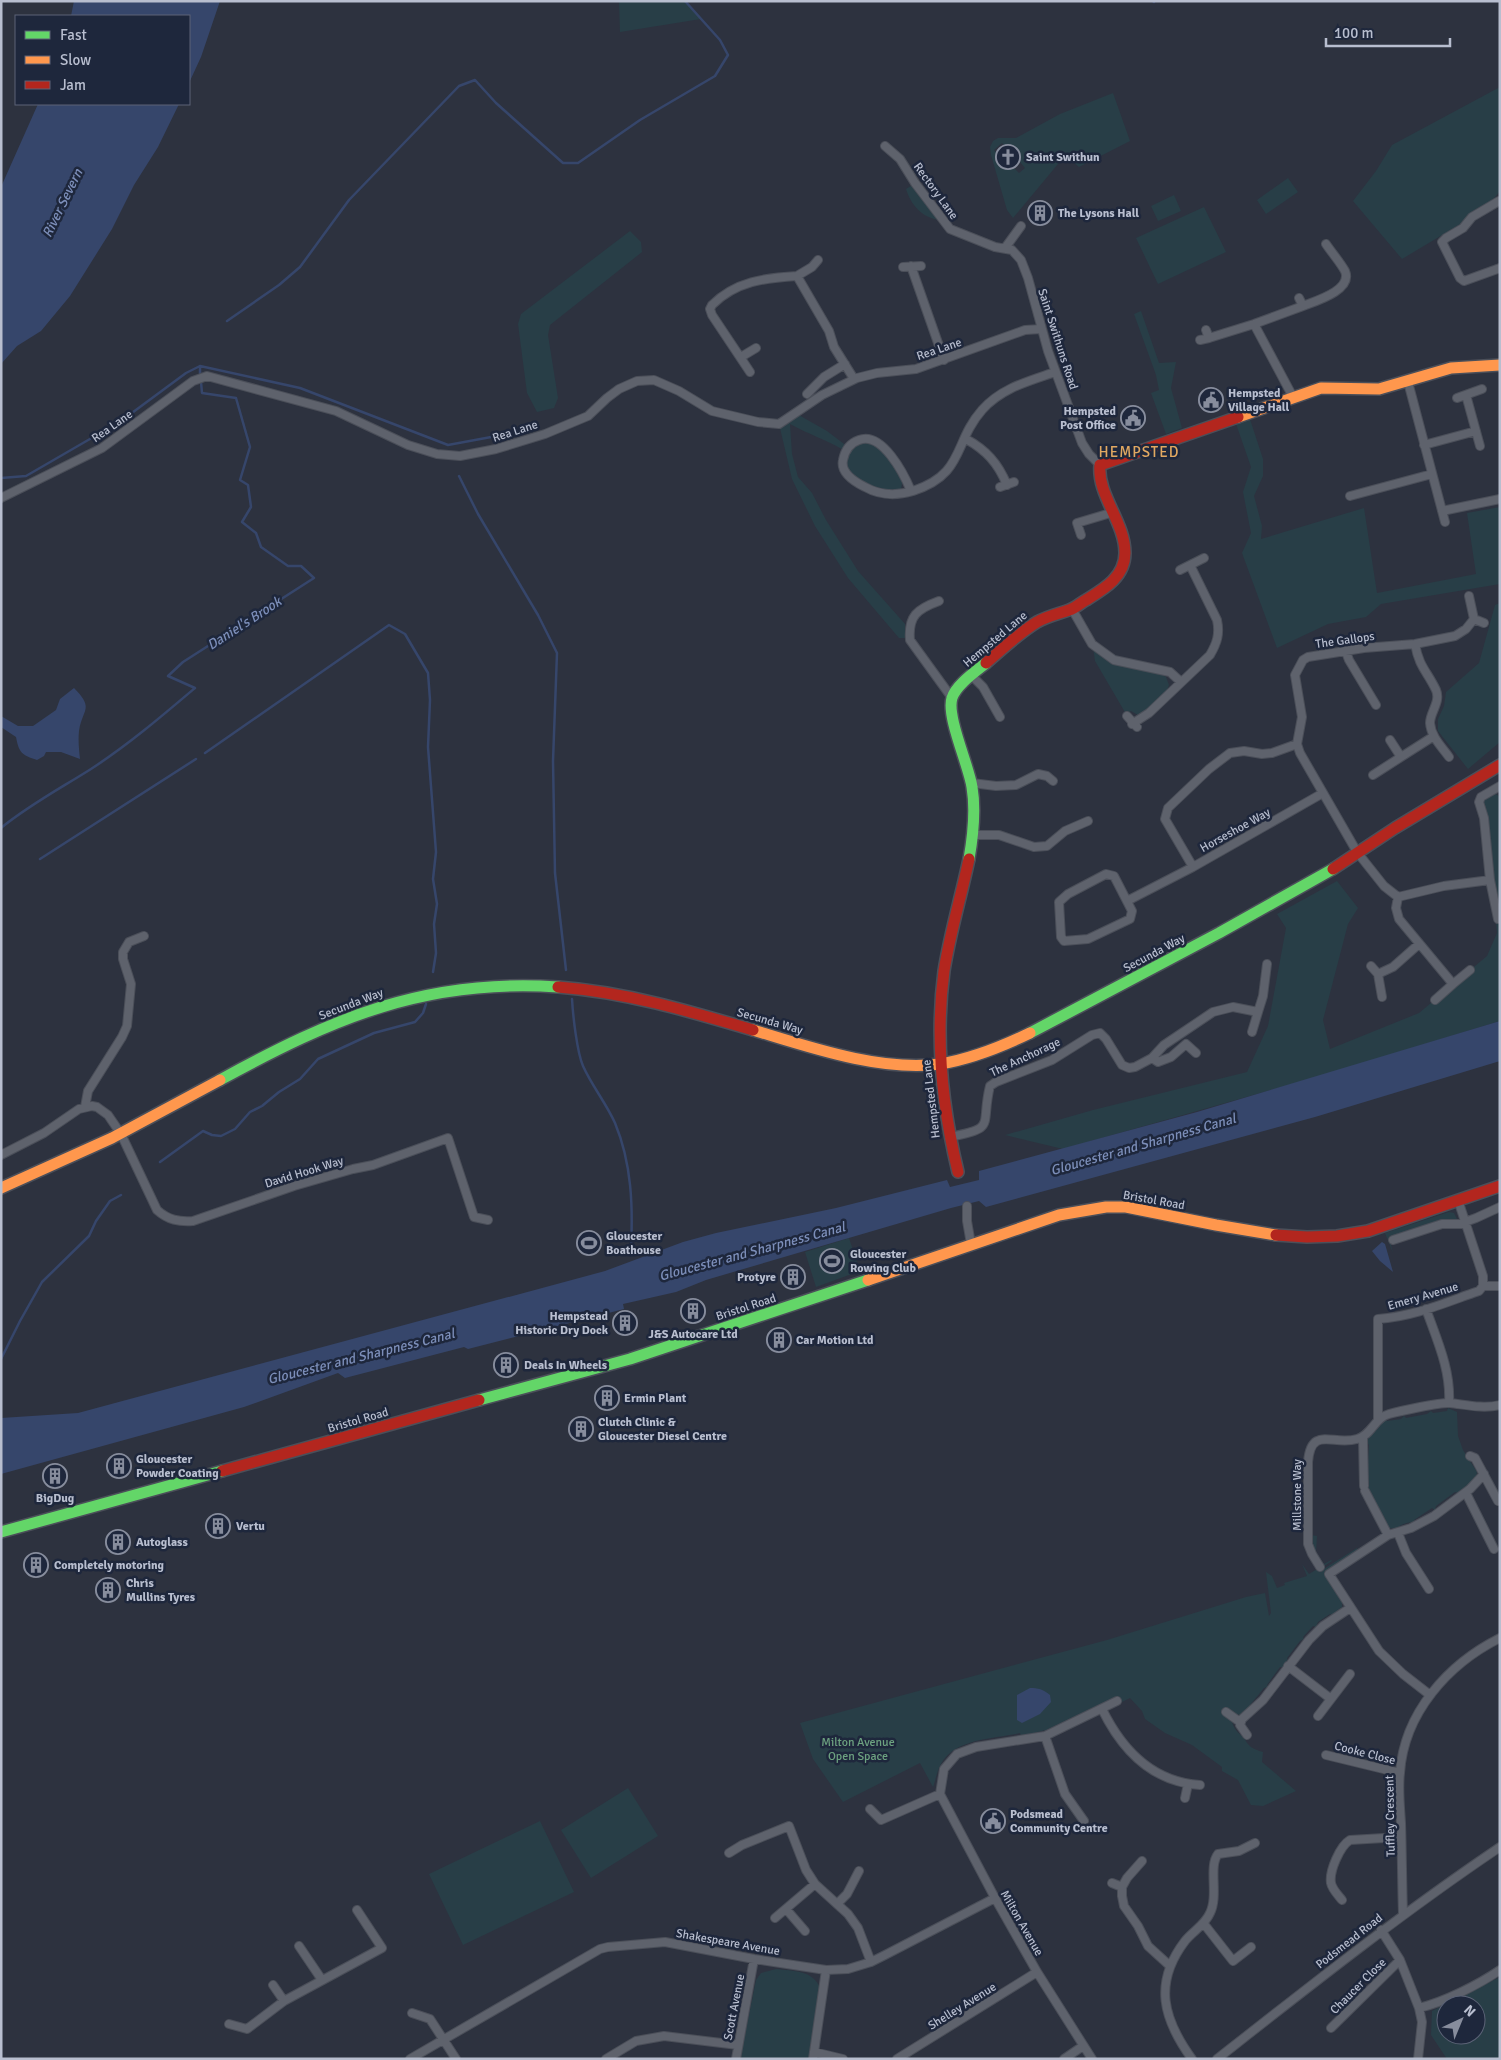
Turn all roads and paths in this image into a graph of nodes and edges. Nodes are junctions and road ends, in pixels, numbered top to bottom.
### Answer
1 (885, 146) dead end
2 (1499, 201) edge
3 (1021, 226) dead end
4 (1326, 244) dead end
5 (1005, 248) junction
6 (818, 260) dead end
7 (921, 266) dead end
8 (1500, 268) edge
9 (798, 276) junction
10 (1299, 298) dead end
11 (1303, 306) junction
12 (1254, 324) junction
13 (1041, 329) junction
14 (1205, 336) dead end
15 (756, 348) dead end
16 (741, 357) junction
17 (944, 360) junction
18 (845, 364) junction
19 (1500, 365) edge
20 (750, 372) dead end
21 (1055, 372) junction
22 (854, 379) junction
23 (1408, 382) junction
24 (1482, 389) dead end
25 (806, 394) dead end
26 (1466, 395) junction
27 (1293, 397) junction
28 (1457, 398) dead end
29 (1476, 431) junction
30 (966, 439) junction
31 (1424, 444) junction
32 (1480, 446) dead end
33 (1100, 465) junction
34 (1432, 474) junction
35 (1007, 485) dead end
36 (912, 491) junction
37 (1350, 496) dead end
38 (1, 498) edge
39 (1500, 498) edge
40 (1442, 511) junction
41 (1114, 512) junction
42 (1445, 522) dead end
43 (1081, 535) dead end
44 (1204, 558) dead end
45 (1190, 565) junction
46 (1180, 570) dead end
47 (1469, 596) dead end
48 (939, 601) dead end
49 (1072, 609) junction
50 (1474, 619) junction
51 (1484, 623) dead end
52 (1415, 644) junction
53 (1346, 652) junction
54 (972, 676) junction
55 (1181, 682) junction
56 (1379, 690) dead end
57 (1370, 694) junction
58 (952, 698) junction
59 (1376, 705) dead end
60 (1127, 716) dead end
61 (1000, 717) dead end
62 (1434, 736) junction
63 (1390, 740) dead end
64 (1297, 744) junction
65 (1401, 757) junction
66 (1449, 757) dead end
67 (1500, 765) edge
68 (1373, 775) dead end
69 (1053, 781) dead end
70 (972, 784) junction
71 (1500, 786) edge
72 (1323, 793) junction
73 (1088, 821) dead end
74 (972, 835) junction
75 (1358, 852) junction
76 (1193, 867) junction
77 (1490, 880) junction
78 (1398, 897) junction
79 (1127, 901) junction
80 (1498, 918) dead end
81 (144, 936) dead end
82 (1419, 944) junction
83 (1267, 964) dead end
84 (1371, 966) dead end
85 (1470, 970) dead end
86 (1378, 974) junction
87 (1453, 984) junction
88 (1382, 996) dead end
89 (1435, 1000) dead end
90 (1258, 1012) junction
91 (1252, 1032) dead end
92 (1196, 1053) dead end
93 (1152, 1058) junction
94 (939, 1064) junction
95 (85, 1107) junction
96 (121, 1134) junction
97 (949, 1138) junction
98 (1, 1155) edge
99 (958, 1172) dead end
100 (1500, 1186) edge
101 (1, 1188) edge
102 (1458, 1200) junction
103 (967, 1206) dead end
104 (1500, 1207) edge
105 (488, 1220) dead end
106 (1465, 1223) junction
107 (1393, 1240) dead end
108 (971, 1244) junction
109 (1482, 1286) junction
110 (1500, 1286) edge
111 (1426, 1309) junction
112 (1449, 1403) junction
113 (1500, 1405) edge
114 (1378, 1420) junction
115 (1363, 1438) junction
116 (1470, 1456) dead end
117 (1484, 1474) junction
118 (1466, 1493) junction
119 (1498, 1501) dead end
120 (1, 1532) edge
121 (1398, 1533) junction
122 (1388, 1535) junction
123 (1494, 1549) dead end
124 (1320, 1567) dead end
125 (1429, 1589) dead end
126 (1350, 1608) junction
127 (1500, 1638) edge
128 (1288, 1666) junction
129 (1350, 1674) dead end
130 (1430, 1695) junction
131 (1331, 1699) junction
132 (1117, 1701) dead end
133 (1102, 1709) junction
134 (1226, 1712) dead end
135 (1318, 1716) dead end
136 (1240, 1722) junction
137 (1247, 1735) dead end
138 (1045, 1736) junction
139 (1326, 1755) dead end
140 (1400, 1773) junction
141 (1188, 1784) junction
142 (1200, 1785) dead end
143 (940, 1794) junction
144 (1185, 1798) dead end
145 (870, 1810) dead end
146 (1084, 1821) dead end
147 (1401, 1838) junction
148 (1255, 1843) dead end
149 (1500, 1847) edge
150 (729, 1853) dead end
151 (1142, 1861) dead end
152 (859, 1871) dead end
153 (1112, 1883) dead end
154 (815, 1884) junction
155 (1122, 1887) junction
156 (995, 1898) junction
157 (1342, 1900) dead end
158 (837, 1904) junction
159 (786, 1909) junction
160 (357, 1910) dead end
161 (1403, 1914) junction
162 (775, 1918) dead end
163 (1204, 1924) junction
164 (1381, 1930) junction
165 (805, 1931) dead end
166 (299, 1946) dead end
167 (1251, 1947) dead end
168 (754, 1959) junction
169 (1400, 1960) junction
170 (871, 1962) junction
171 (1170, 1966) junction
172 (826, 1970) junction
173 (1500, 1970) edge
174 (1037, 1972) junction
175 (322, 1980) junction
176 (273, 1985) dead end
177 (284, 2000) junction
178 (1419, 2008) junction
179 (412, 2012) dead end
180 (229, 2024) dead end
181 (1331, 2028) dead end
182 (443, 2039) junction
183 (738, 2045) junction
184 (1083, 2046) junction
185 (813, 2055) edge
186 (410, 2059) edge
187 (456, 2059) edge
188 (606, 2059) edge
189 (736, 2059) edge
190 (843, 2059) edge
191 (897, 2059) edge
192 (1064, 2059) edge
193 (1092, 2059) edge
194 (1192, 2059) edge
195 (1217, 2059) edge
196 (1418, 2059) edge

1 - 5 street, Rectory Lane
2 - 8 street
3 - 5 street
4 - 11 street
5 - 13 street, Saint Swithuns Road
6 - 9 street
7 - 17 street
9 - 16 street
9 - 18 street
10 - 11 street
11 - 12 street
12 - 14 street
12 - 27 street
13 - 17 street, Rea Lane
13 - 21 street, Saint Swithuns Road
15 - 16 street
16 - 20 street
17 - 22 street, Rea Lane
18 - 22 street
18 - 25 street
19 - 23 street
21 - 30 street
21 - 33 street, Saint Swithuns Road
22 - 38 street, Rea Lane
23 - 27 street
23 - 31 street
24 - 26 street
26 - 28 street
26 - 29 street
27 - 33 street
29 - 31 street
29 - 32 street
30 - 35 street
30 - 36 street
31 - 34 street
33 - 41 street, Hempsted Lane
34 - 37 street
34 - 40 street
36 - 36 street
39 - 40 street
40 - 42 street
41 - 43 street
41 - 49 street, Hempsted Lane
44 - 45 street
45 - 46 street
45 - 55 street
47 - 50 street
48 - 58 street, Hempsted Lane
49 - 54 street, Hempsted Lane
49 - 55 street
50 - 51 street
50 - 52 street, The Gallops
52 - 53 street, The Gallops
52 - 62 street
53 - 57 street
53 - 64 street, The Gallops
54 - 58 street, Hempsted Lane
54 - 61 street
55 - 60 street
56 - 57 street
57 - 59 street
58 - 70 street, Hempsted Lane
62 - 65 street
62 - 66 street
63 - 65 street
64 - 72 street
64 - 76 street, Horseshoe Way
65 - 68 street
67 - 75 street, Secunda Way
69 - 70 street
70 - 74 street, Hempsted Lane
71 - 77 street
72 - 75 street
72 - 76 street, Horseshoe Way
73 - 74 street
74 - 94 street, Hempsted Lane
75 - 78 street
75 - 94 street, Secunda Way
76 - 79 street
77 - 78 street
77 - 80 street
78 - 82 street
79 - 79 street
81 - 95 street
82 - 86 street
82 - 87 street
83 - 90 street
84 - 86 street
85 - 87 street
86 - 88 street
87 - 89 street
90 - 91 street
90 - 93 street, The Anchorage
92 - 93 street
93 - 97 street, The Anchorage
94 - 96 street, Secunda Way
94 - 97 street, Hempsted Lane
95 - 96 street
95 - 98 street
96 - 101 street, Secunda Way
96 - 105 street, David Hook Way
97 - 99 street, Hempsted Lane
100 - 102 street, Bristol Road
102 - 106 street
102 - 108 street, Bristol Road
103 - 108 street
104 - 106 street
106 - 107 street
106 - 109 street
108 - 120 street, Bristol Road
109 - 110 street
109 - 111 street, Emery Avenue
111 - 112 street
111 - 114 street, Emery Avenue
112 - 113 street
112 - 114 street
114 - 115 street
115 - 122 street
115 - 124 street, Millstone Way
116 - 117 street
117 - 118 street
117 - 119 street
118 - 121 street
118 - 123 street
121 - 122 street
121 - 125 street
122 - 126 street
126 - 128 street
126 - 130 street
127 - 130 street, Tuffley Crescent
128 - 131 street
128 - 136 street
129 - 131 street
130 - 140 street, Tuffley Crescent
131 - 135 street
132 - 133 street
133 - 138 street
133 - 141 street
134 - 136 street
136 - 137 street
138 - 143 street
138 - 146 street
139 - 140 street, Cooke Close
140 - 147 street, Tuffley Crescent
141 - 142 street
141 - 144 street
143 - 145 street
143 - 156 street, Milton Avenue
147 - 157 street
147 - 161 street, Tuffley Crescent
148 - 163 street
149 - 161 street, Podsmead Road
150 - 154 street
151 - 155 street
152 - 158 street
153 - 155 street
154 - 158 street
154 - 159 street
155 - 171 street
156 - 170 street, Shakespeare Avenue
156 - 174 street, Milton Avenue
158 - 170 street
159 - 162 street
159 - 165 street
160 - 175 street
161 - 164 street, Podsmead Road
163 - 167 street
163 - 171 street
164 - 169 street
164 - 195 street, Podsmead Road
166 - 175 street
168 - 172 street, Shakespeare Avenue
168 - 182 street, Shakespeare Avenue
168 - 183 street, Scott Avenue
169 - 178 street
169 - 181 street, Chaucer Close
170 - 172 street, Shakespeare Avenue
171 - 194 street
172 - 185 street
173 - 178 street
174 - 184 street, Milton Avenue
174 - 191 street, Shelley Avenue
175 - 177 street
176 - 177 street
177 - 180 street
178 - 196 street
179 - 182 street
182 - 186 street, Shakespeare Avenue
182 - 187 street
183 - 188 street
183 - 189 street, Scott Avenue
184 - 192 street
184 - 193 street, Milton Avenue
185 - 190 street

